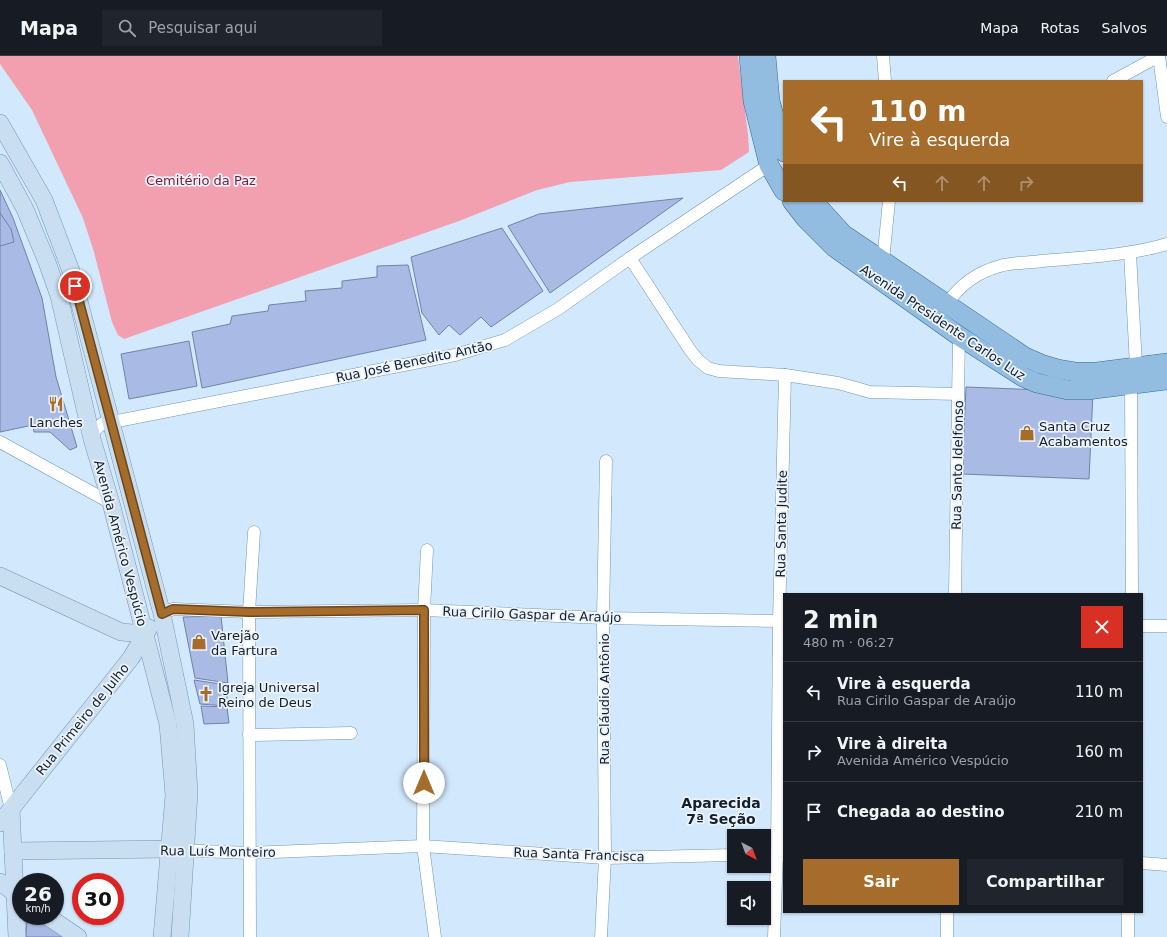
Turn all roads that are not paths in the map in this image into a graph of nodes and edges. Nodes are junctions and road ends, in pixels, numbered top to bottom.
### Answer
1 (749, 56) edge
2 (766, 56) edge
3 (883, 56) edge
4 (1159, 56) edge
5 (885, 80) edge
6 (1115, 80) edge
7 (1167, 117) edge
8 (0, 123) edge
9 (783, 148) edge
10 (0, 163) edge
11 (769, 165) junction
12 (783, 189) edge
13 (793, 202) edge
14 (814, 202) edge
15 (889, 202) edge
16 (1167, 244) edge
17 (1130, 253) junction
18 (630, 258) junction
19 (883, 262) junction
20 (946, 305) junction
21 (959, 336) junction
22 (1167, 363) edge
23 (785, 375) junction
24 (1134, 375) junction
25 (1167, 380) edge
26 (958, 394) junction
27 (111, 422) junction
28 (92, 439) junction
29 (0, 442) edge
30 (606, 461) dead end
31 (111, 503) junction
32 (254, 532) dead end
33 (428, 550) dead end
34 (0, 576) edge
35 (955, 593) edge
36 (1132, 593) edge
37 (424, 610) junction
38 (249, 612) junction
39 (162, 614) junction
40 (603, 618) junction
41 (781, 621) edge
42 (1143, 626) edge
43 (1167, 626) edge
44 (145, 632) junction
45 (351, 732) dead end
46 (249, 735) junction
47 (0, 765) edge
48 (11, 808) junction
49 (0, 823) edge
50 (423, 846) junction
51 (178, 850) junction
52 (13, 851) junction
53 (249, 853) junction
54 (781, 855) edge
55 (727, 856) edge
56 (605, 858) junction
57 (1143, 863) edge
58 (1167, 865) edge
59 (15, 873) edge
60 (0, 882) edge
61 (12, 891) edge
62 (947, 913) edge
63 (1128, 913) edge
64 (17, 925) edge
65 (60, 925) edge
66 (16, 937) edge
67 (78, 937) edge
68 (162, 937) edge
69 (180, 937) edge
70 (250, 937) edge
71 (435, 937) edge
72 (601, 937) edge
73 (774, 937) edge
74 (947, 937) edge
75 (1128, 937) edge

1 - 11 main road
2 - 9 main road
3 - 5 street
4 - 6 street
4 - 7 street
8 - 27 main road, Avenida Américo Vespúcio
10 - 28 main road, Avenida Américo Vespúcio
11 - 12 main road
11 - 18 street, Rua José Benedito Antão
13 - 21 main road, Avenida Presidente Carlos Luz
14 - 19 main road, Avenida Presidente Carlos Luz
15 - 19 street
16 - 17 street
17 - 20 street
17 - 24 street
18 - 23 street
18 - 27 street, Rua José Benedito Antão
19 - 20 main road, Avenida Presidente Carlos Luz
20 - 24 main road, Avenida Presidente Carlos Luz
21 - 24 main road, Avenida Presidente Carlos Luz
21 - 26 street, Rua Santo Idelfonso
22 - 24 main road, Avenida Presidente Carlos Luz
23 - 26 street
23 - 41 street, Rua Santa Judite
24 - 25 main road, Avenida Presidente Carlos Luz
24 - 36 street
26 - 35 street, Rua Santo Idelfonso
27 - 28 street, Rua José Benedito Antão
27 - 39 main road, Avenida Américo Vespúcio
28 - 31 main road, Avenida Américo Vespúcio
29 - 31 street
30 - 40 street, Rua Cláudio Antônio
31 - 44 main road, Avenida Américo Vespúcio
32 - 38 street
33 - 37 street
34 - 44 main road
37 - 38 street, Rua Cirilo Gaspar de Araújo
37 - 40 street, Rua Cirilo Gaspar de Araújo
37 - 50 street
38 - 39 street, Rua Cirilo Gaspar de Araújo
38 - 46 street
39 - 44 main road, Rua Primeiro de Julho
39 - 51 main road, Avenida Américo Vespúcio
40 - 41 street, Rua Cirilo Gaspar de Araújo
40 - 56 street, Rua Cláudio Antônio
41 - 54 street, Rua Santa Judite
42 - 43 street
44 - 48 main road, Rua Primeiro de Julho
44 - 51 main road, Avenida Américo Vespúcio
45 - 46 street
46 - 53 street
47 - 48 street
48 - 49 main road, Rua Primeiro de Julho
48 - 52 main road
50 - 53 street, Rua Luís Monteiro
50 - 56 street, Rua Santa Francisca
50 - 71 street
51 - 52 main road, Rua Luís Monteiro
51 - 53 street, Rua Luís Monteiro
51 - 68 main road, Avenida Américo Vespúcio
51 - 69 main road, Avenida Américo Vespúcio
52 - 59 main road
53 - 70 street
54 - 73 street, Rua Santa Judite
55 - 56 street, Rua Santa Francisca
56 - 72 street, Rua Cláudio Antônio
57 - 58 street
60 - 61 main road
62 - 74 street
63 - 75 street
64 - 66 main road
65 - 67 main road

